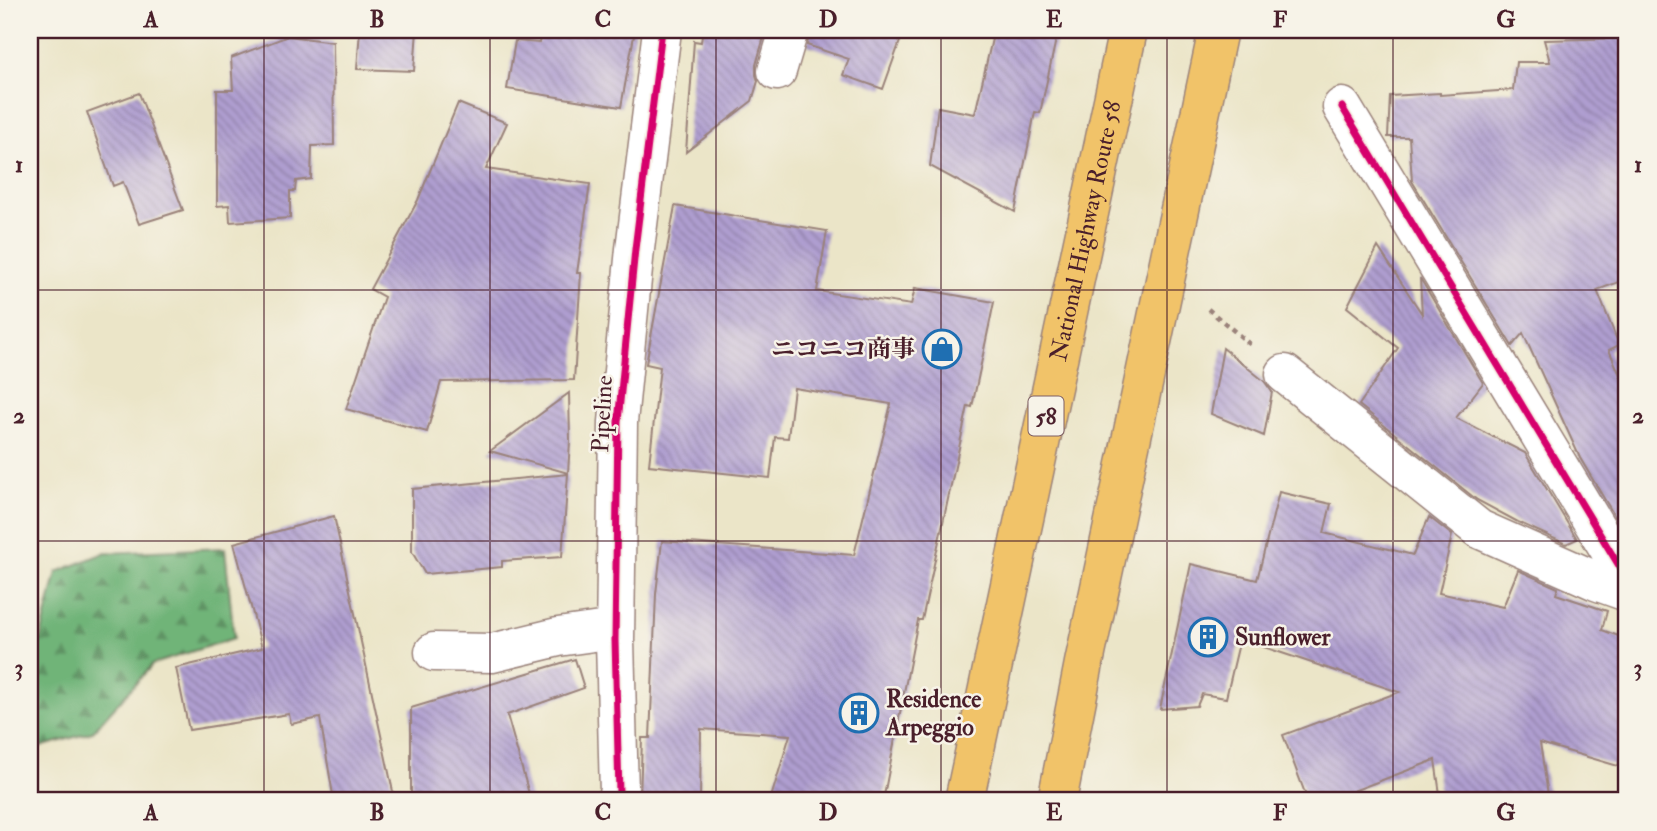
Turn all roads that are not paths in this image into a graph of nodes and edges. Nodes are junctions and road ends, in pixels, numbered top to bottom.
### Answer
1 (662, 30) edge
2 (789, 30) edge
3 (1128, 30) edge
4 (1218, 30) edge
5 (777, 71) dead end
6 (1342, 107) dead end
7 (1284, 374) road end
8 (1627, 579) edge
9 (1627, 592) edge
10 (615, 629) junction
11 (434, 652) dead end
12 (615, 801) edge
13 (964, 801) edge
14 (1057, 801) edge

1 - 10 street, Pipeline
2 - 5 street
3 - 13 highway, National Highway Route 58 / 58
4 - 14 highway
6 - 8 street
7 - 9 street
10 - 11 street
10 - 12 street, Pipeline

